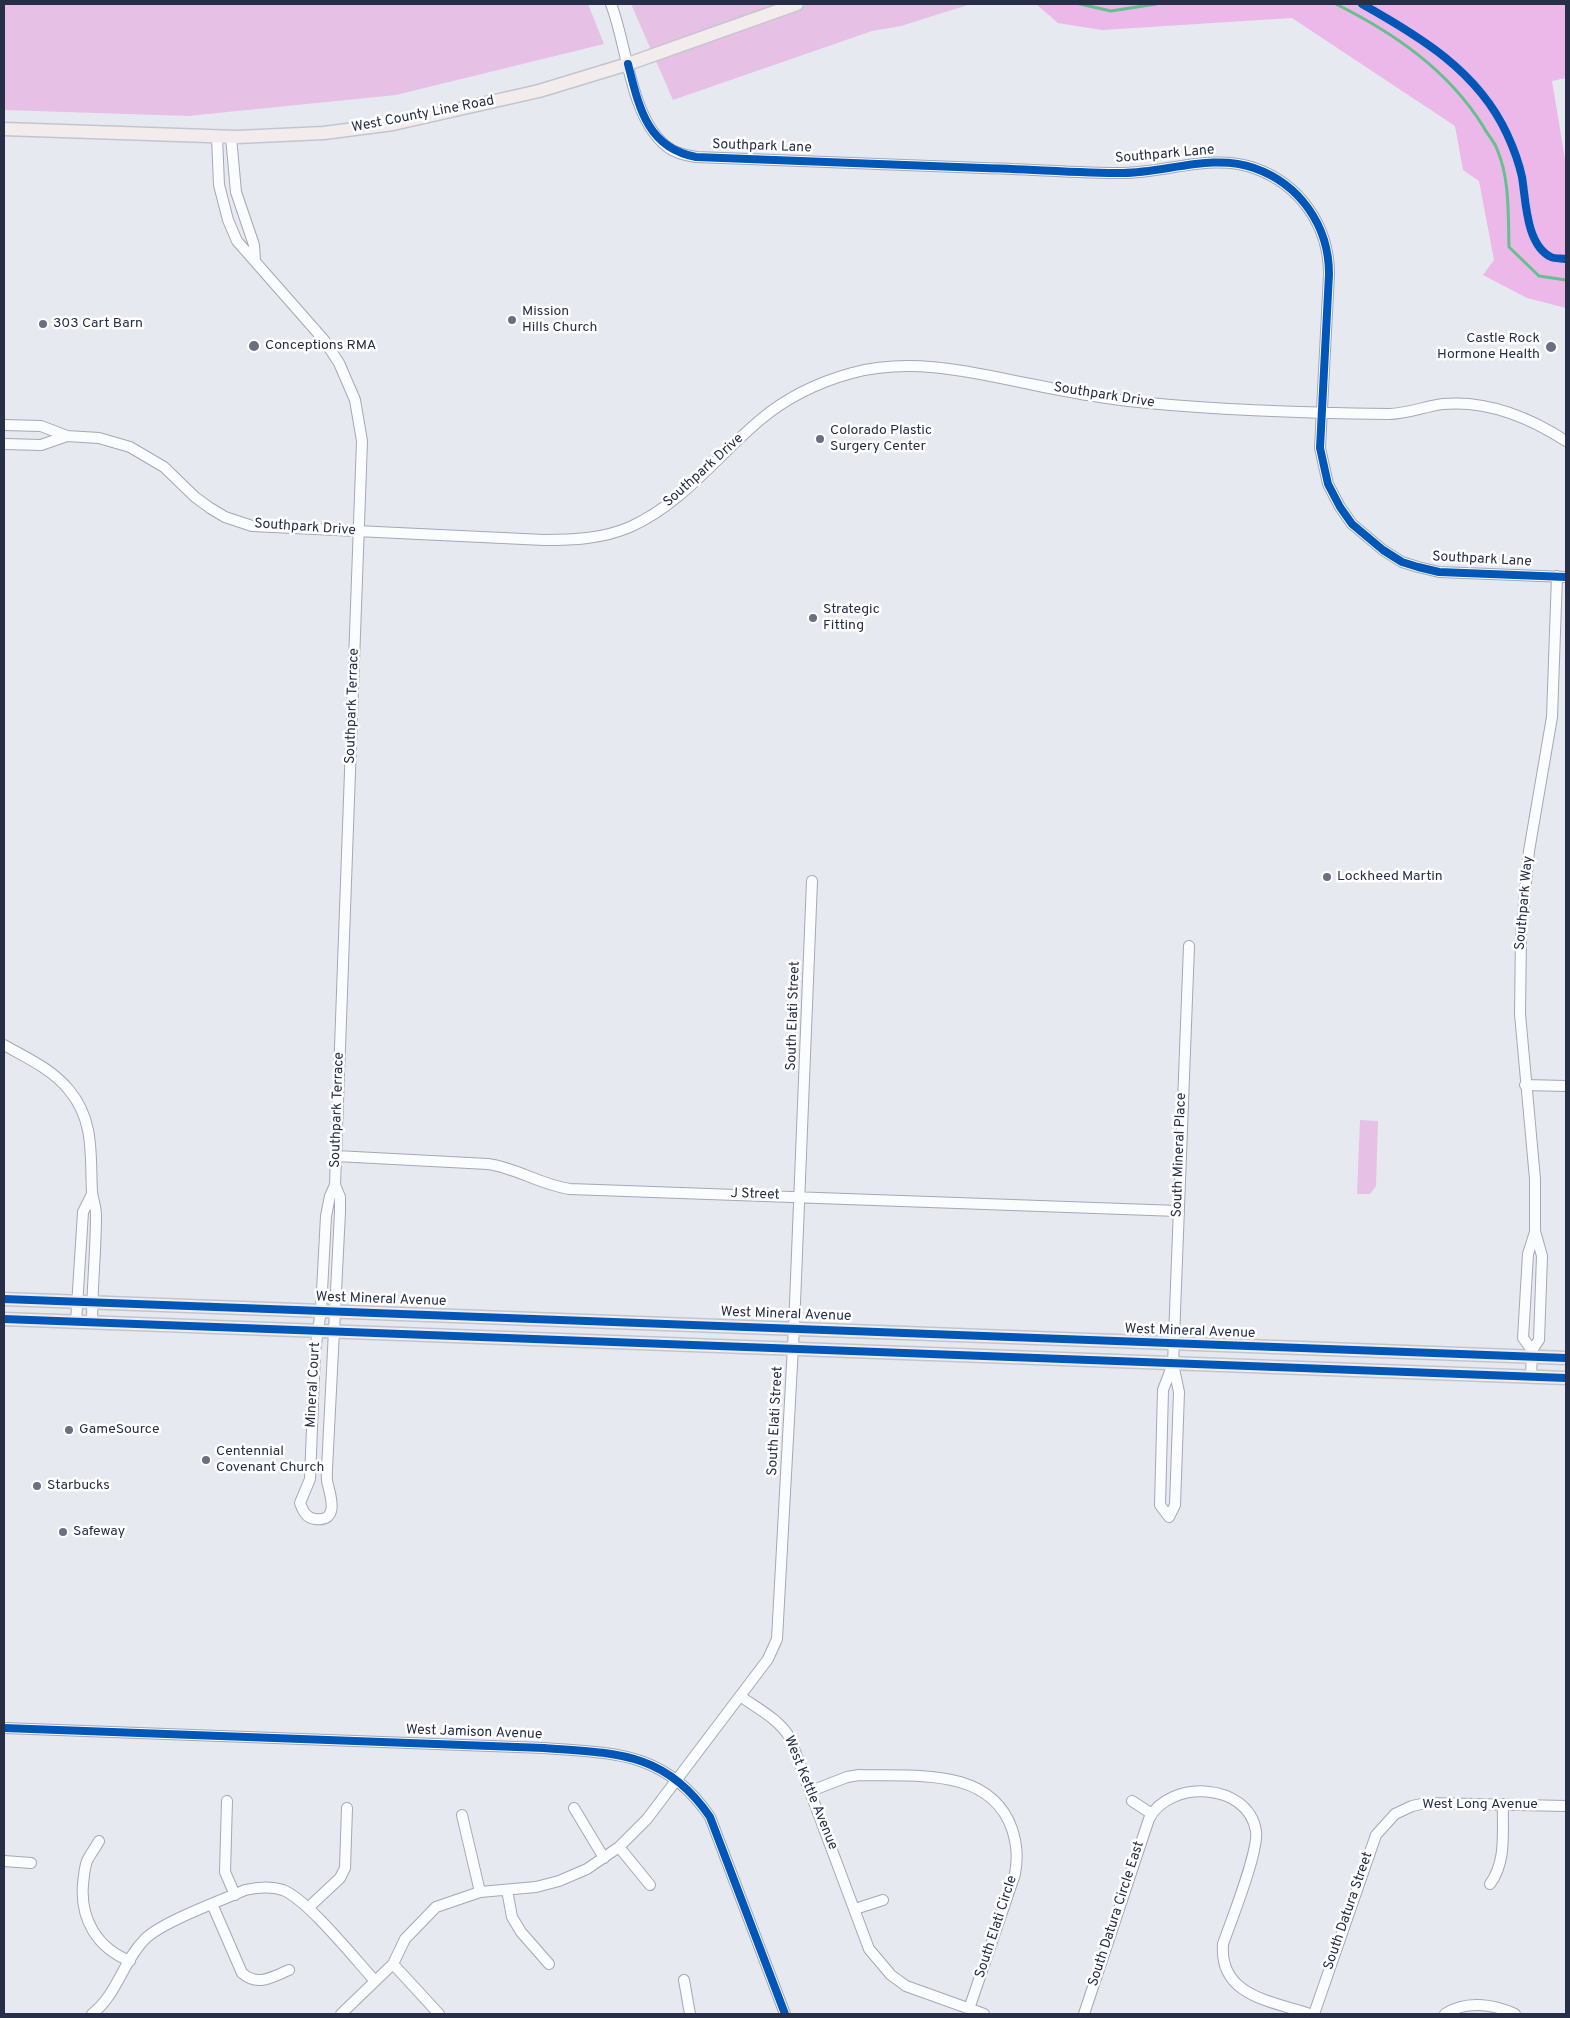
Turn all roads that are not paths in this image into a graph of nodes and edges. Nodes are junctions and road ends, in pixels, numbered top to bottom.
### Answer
1 (611, 4) edge
2 (797, 4) edge
3 (628, 64) junction
4 (4, 129) edge
5 (217, 137) junction
6 (231, 137) junction
7 (256, 261) junction
8 (1323, 411) junction
9 (4, 425) edge
10 (67, 436) junction
11 (1566, 440) edge
12 (4, 444) edge
13 (360, 532) junction
14 (1562, 577) edge
15 (812, 882) dead end
16 (1188, 946) dead end
17 (4, 1045) edge
18 (1526, 1085) junction
19 (1566, 1086) edge
20 (336, 1156) junction
21 (335, 1184) junction
22 (92, 1194) junction
23 (799, 1197) junction
24 (1178, 1211) junction
25 (1536, 1231) junction
26 (4, 1299) edge
27 (77, 1303) junction
28 (92, 1303) junction
29 (321, 1310) junction
30 (336, 1311) junction
31 (4, 1319) edge
32 (76, 1322) junction
33 (92, 1322) junction
34 (794, 1328) junction
35 (318, 1330) junction
36 (334, 1331) junction
37 (1173, 1344) junction
38 (792, 1347) junction
39 (1532, 1353) junction
40 (1566, 1358) edge
41 (1172, 1364) junction
42 (1531, 1377) junction
43 (1566, 1378) edge
44 (740, 1696) junction
45 (4, 1728) edge
46 (677, 1779) junction
47 (811, 1791) junction
48 (227, 1801) dead end
49 (1132, 1801) dead end
50 (1503, 1804) junction
51 (1566, 1806) edge
52 (347, 1808) dead end
53 (574, 1808) dead end
54 (462, 1814) dead end
55 (1152, 1814) junction
56 (1395, 1814) joint
57 (99, 1841) dead end
58 (620, 1847) junction
59 (604, 1858) junction
60 (4, 1861) edge
61 (31, 1863) dead end
62 (1490, 1884) dead end
63 (650, 1885) dead end
64 (507, 1890) junction
65 (480, 1892) junction
66 (235, 1894) junction
67 (883, 1900) dead end
68 (212, 1904) junction
69 (308, 1908) junction
70 (855, 1909) junction
71 (130, 1961) junction
72 (393, 1964) junction
73 (549, 1964) dead end
74 (289, 1970) dead end
75 (375, 1980) junction
76 (684, 1980) dead end
77 (969, 2009) junction
78 (92, 2014) edge
79 (341, 2014) edge
80 (439, 2014) edge
81 (690, 2014) edge
82 (785, 2014) edge
83 (984, 2014) edge
84 (1084, 2014) edge
85 (1312, 2014) edge
86 (1445, 2014) edge
87 (1515, 2014) edge

1 - 3 street, Southpark Lane
2 - 3 main road, West County Line Road
3 - 6 main road, West County Line Road
3 - 8 street, Southpark Lane
4 - 5 main road, West County Line Road
5 - 6 main road, West County Line Road
5 - 7 street, Southpark Terrace
6 - 7 street, Southpark Terrace
7 - 13 street, Southpark Terrace
8 - 11 street, Southpark Drive
8 - 13 street, Southpark Drive
8 - 14 street, Southpark Lane
9 - 10 street, Southpark Drive
10 - 12 street, Southpark Drive
10 - 13 street, Southpark Drive
13 - 20 street, Southpark Terrace
14 - 18 street, Southpark Way
15 - 23 street, South Elati Street
16 - 24 street, South Mineral Place
17 - 22 street
18 - 19 street
18 - 25 street, Southpark Way
20 - 21 street, Southpark Terrace
20 - 23 street, J Street
21 - 29 street, Southpark Terrace
21 - 30 street, Southpark Terrace
22 - 27 street
22 - 28 street
23 - 24 street, J Street
23 - 34 street, South Elati Street
24 - 37 street, South Mineral Place
25 - 39 street, Southpark Way
25 - 39 street, Southpark Way
26 - 27 main road, West Mineral Avenue
27 - 28 main road, West Mineral Avenue
27 - 32 street
28 - 29 main road, West Mineral Avenue
28 - 33 street
29 - 30 main road, West Mineral Avenue
29 - 35 street, Mineral Court
30 - 34 main road, West Mineral Avenue
30 - 36 street, Southpark Terrace
31 - 32 main road
32 - 33 main road
33 - 35 main road
34 - 37 main road, West Mineral Avenue
34 - 38 street, South Elati Street
35 - 36 main road
35 - 36 street, Mineral Court
36 - 38 main road
37 - 39 main road, West Mineral Avenue
37 - 41 street, South Mineral Place
38 - 41 main road
38 - 44 street, South Elati Street
39 - 40 main road, West Mineral Avenue
39 - 42 street, Southpark Way
41 - 41 street, South Mineral Place
41 - 42 main road
42 - 43 main road
44 - 46 street, South Elati Street
44 - 47 street, West Kettle Avenue
45 - 46 street, West Jamison Avenue
46 - 58 street, South Elati Street
46 - 82 street, West Jamison Avenue
47 - 70 street, West Kettle Avenue
47 - 77 street, South Elati Circle
48 - 66 street
49 - 55 street
50 - 51 street, West Long Avenue
50 - 56 street, West Long Avenue
50 - 62 street
52 - 69 street
53 - 59 street
54 - 65 street
55 - 84 street, South Datura Circle East
55 - 85 street, South Datura Circle East
56 - 85 street, South Datura Street
57 - 71 street
58 - 59 street, South Elati Street
58 - 63 street
59 - 64 street, South Elati Street
60 - 61 street
64 - 65 street, South Elati Street
64 - 73 street
65 - 72 street, South Elati Street
66 - 68 street
66 - 69 street
67 - 70 street
68 - 71 street
68 - 74 street
69 - 75 street
70 - 77 street, West Kettle Avenue
71 - 78 street
72 - 75 street
72 - 80 street
75 - 79 street
76 - 81 street
77 - 83 street, West Kettle Avenue
86 - 87 street

